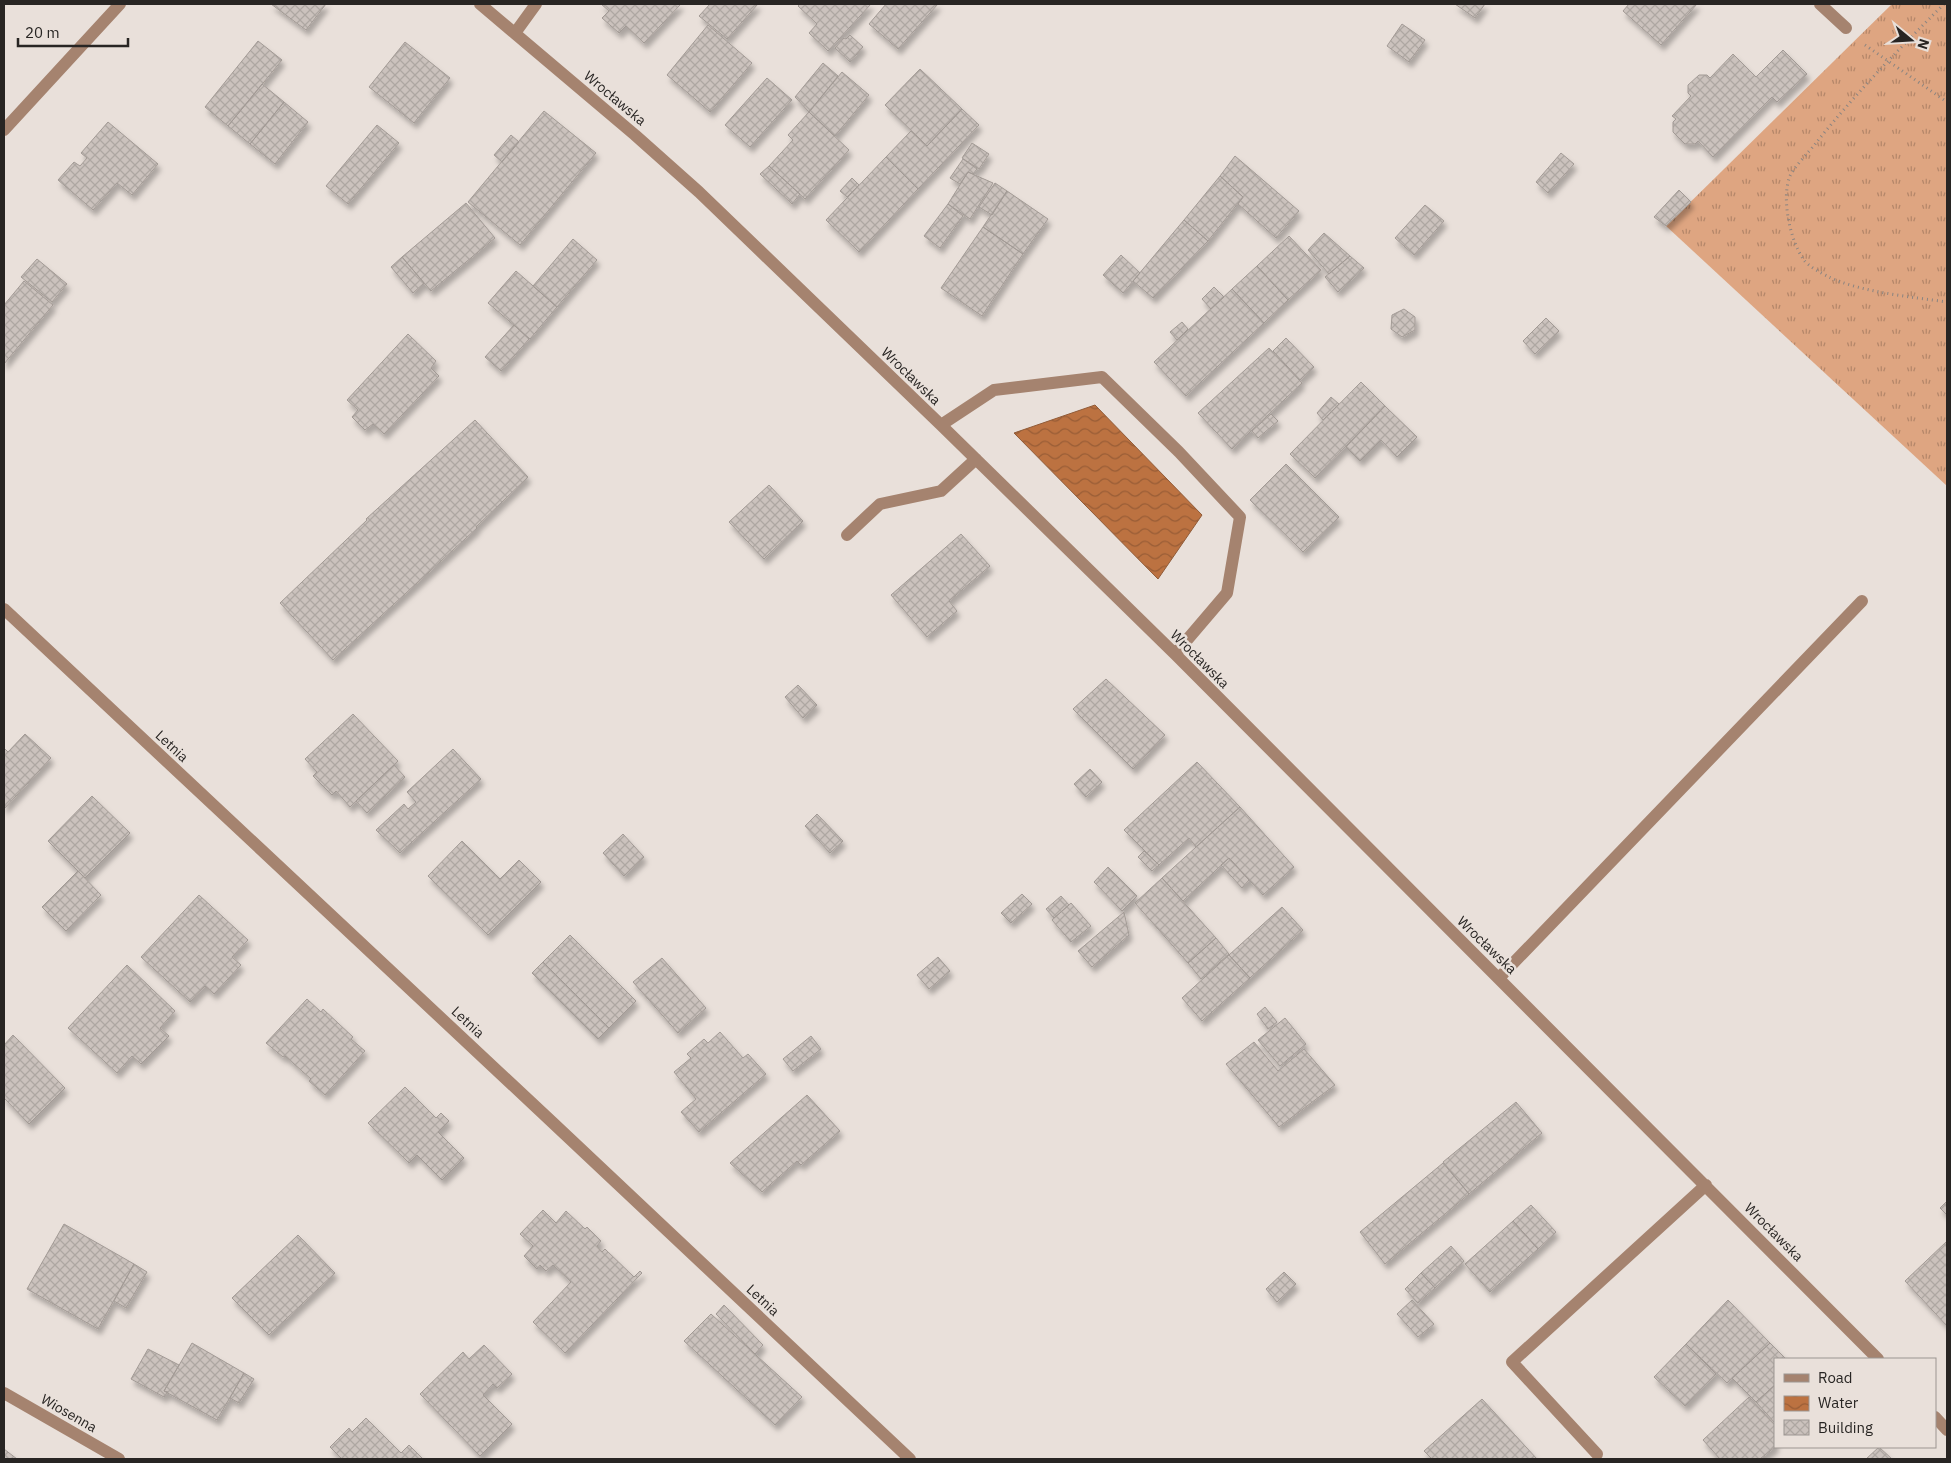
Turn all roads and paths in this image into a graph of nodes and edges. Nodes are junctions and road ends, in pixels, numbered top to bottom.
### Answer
1 (120, 4) edge
2 (480, 4) edge
3 (536, 4) edge
4 (1820, 4) edge
5 (1944, 4) edge
6 (1846, 28) joint
7 (515, 33) junction
8 (1889, 60) junction
9 (1947, 102) edge
10 (4, 130) edge
11 (1947, 302) edge
12 (941, 425) junction
13 (976, 459) junction
14 (848, 535) dead end
15 (1862, 601) dead end
16 (4, 609) edge
17 (1174, 654) junction
18 (1499, 978) junction
19 (1706, 1185) junction
20 (1877, 1358) edge
21 (4, 1393) edge
22 (1936, 1418) edge
23 (1947, 1430) edge
24 (1596, 1454) dead end
25 (119, 1459) edge
26 (910, 1459) edge

1 - 10 street
2 - 7 street, Wrocławska
3 - 7 street
4 - 6 street
5 - 8 path
6 - 8 path
7 - 12 street, Wrocławska
8 - 9 path
8 - 11 path
12 - 13 street, Wrocławska
12 - 17 street
13 - 14 street
13 - 17 street, Wrocławska
15 - 18 street
16 - 26 street, Letnia
17 - 18 street, Wrocławska
18 - 19 street, Wrocławska
19 - 20 street, Wrocławska
19 - 24 street
21 - 25 street, Wiosenna
22 - 23 street

